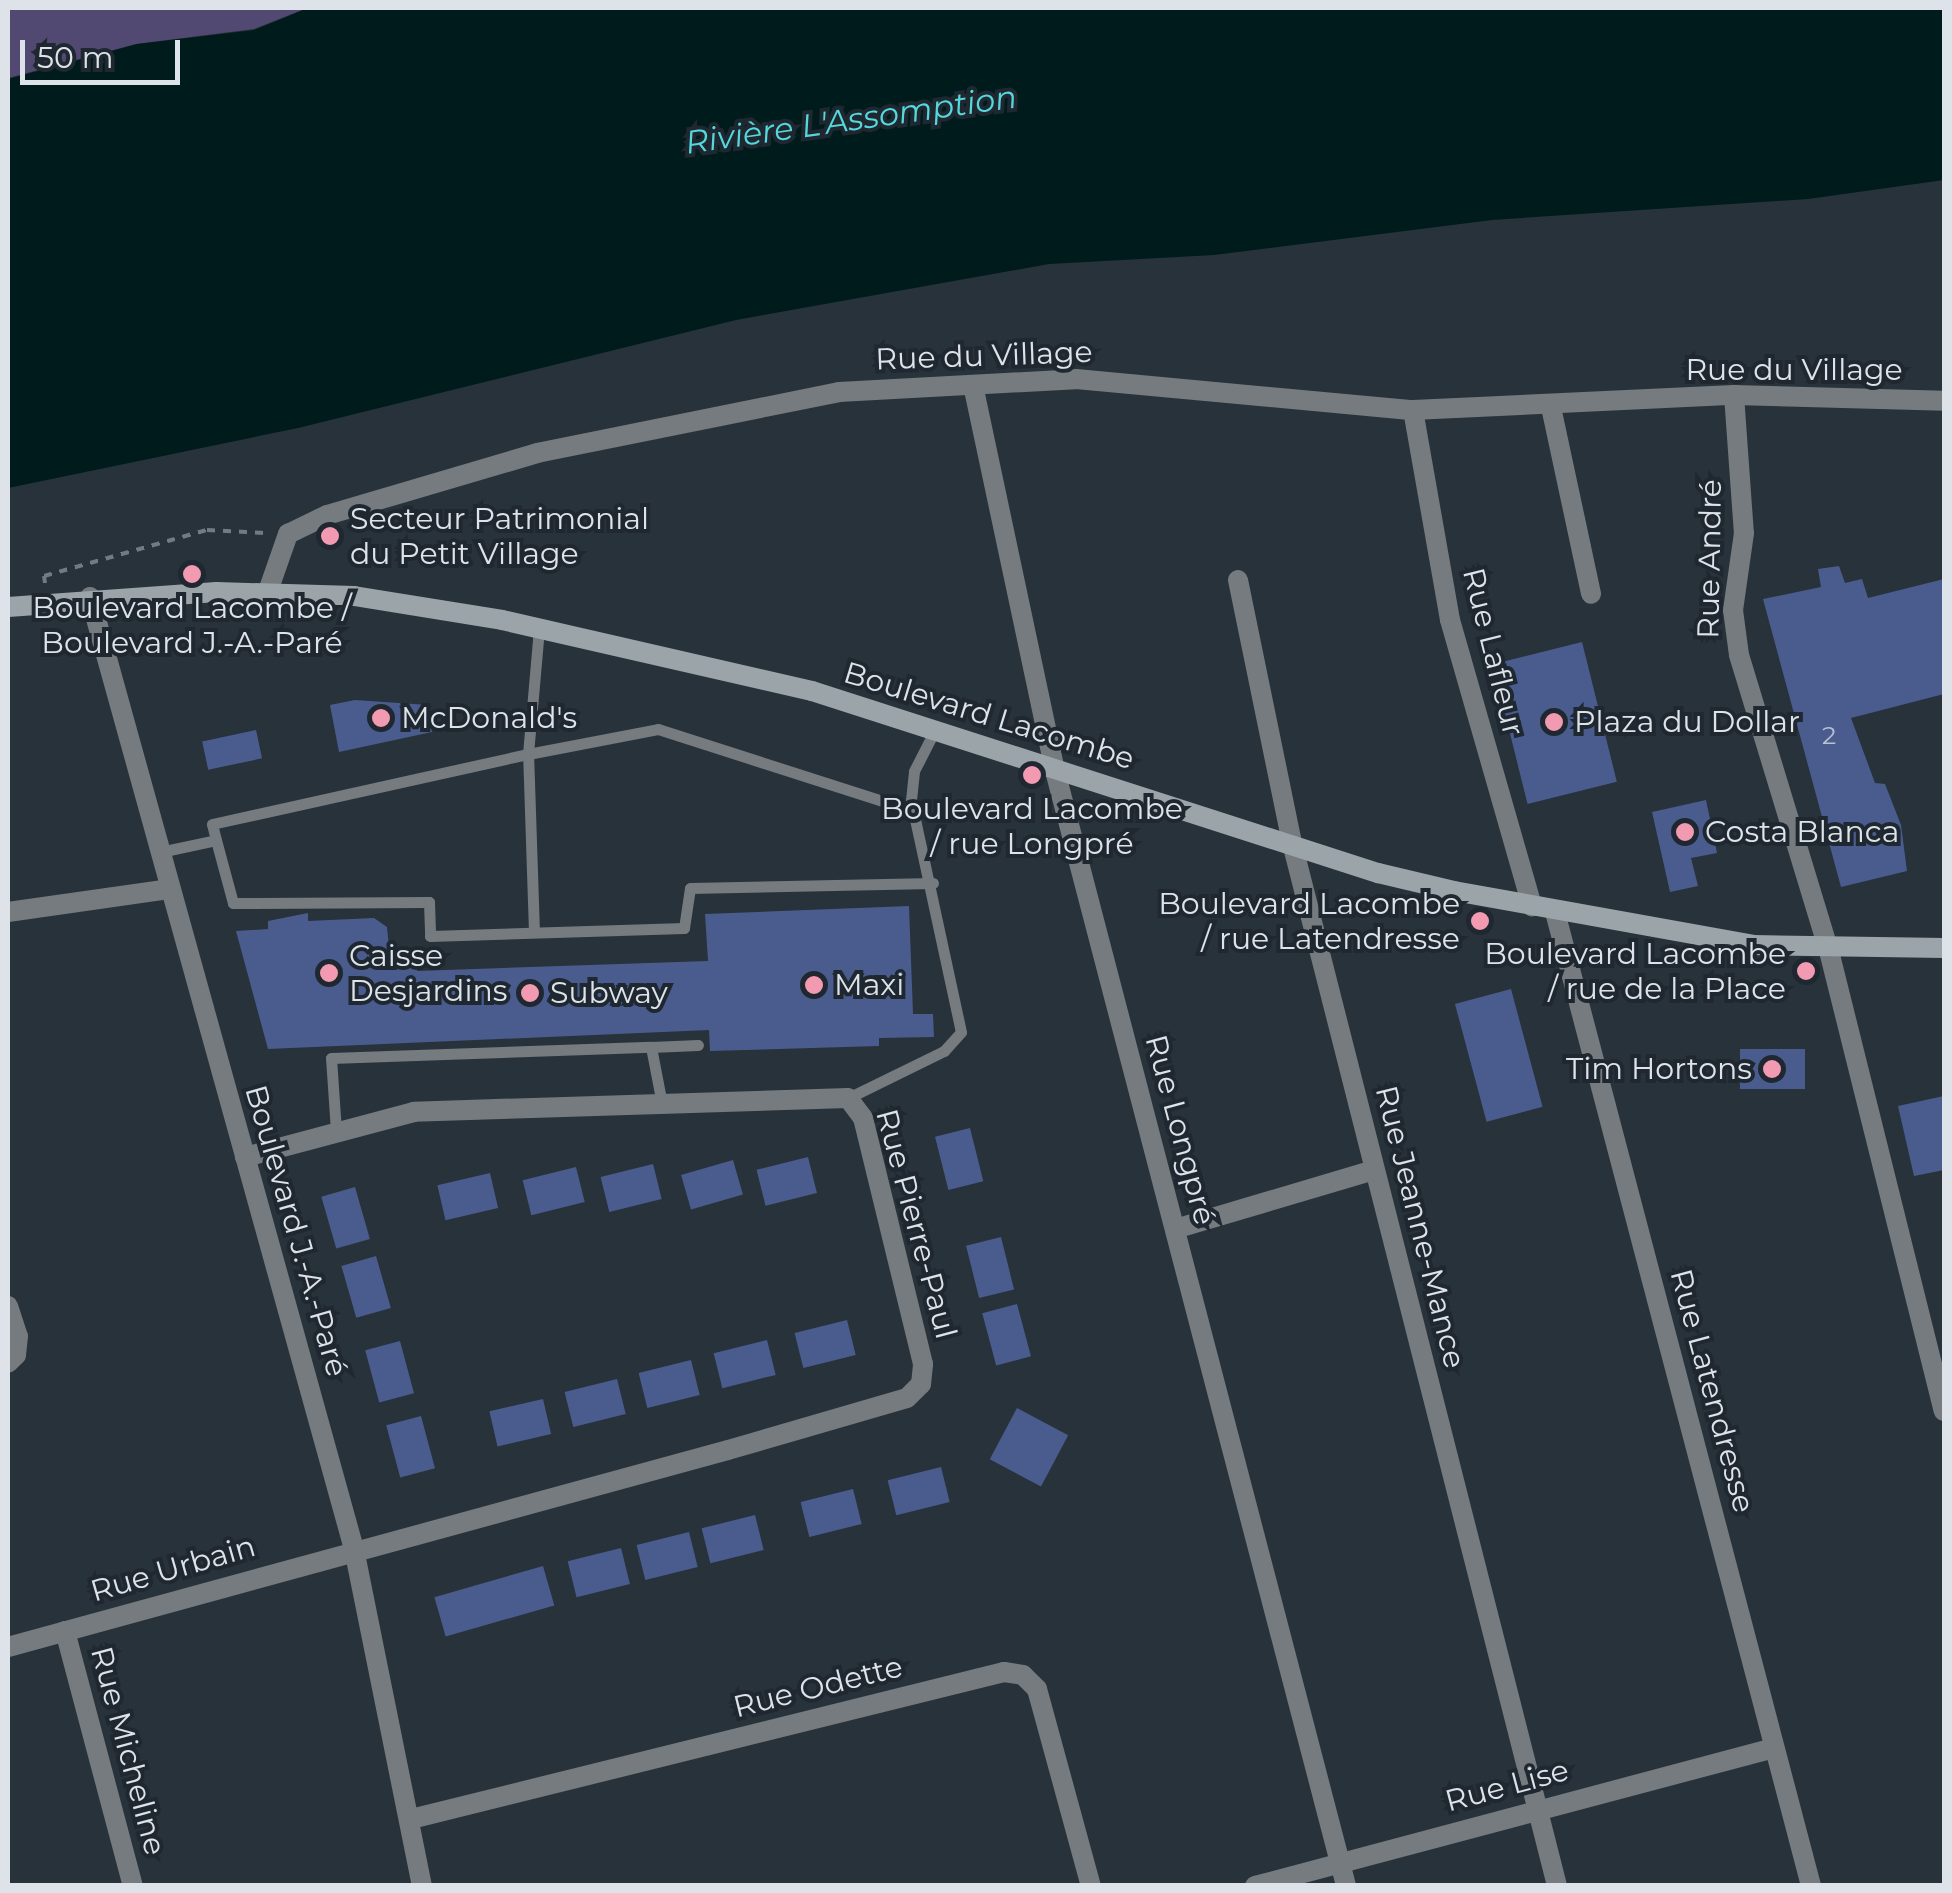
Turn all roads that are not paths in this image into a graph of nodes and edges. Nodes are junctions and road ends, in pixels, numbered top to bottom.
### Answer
1 (973, 386) junction
2 (1734, 395) junction
3 (1944, 401) edge
4 (1551, 408) junction
5 (1413, 410) junction
6 (1238, 580) dead end
7 (266, 594) junction
8 (1592, 594) dead end
9 (90, 597) junction
10 (8, 607) edge
11 (540, 628) junction
12 (936, 730) junction
13 (528, 754) junction
14 (1054, 767) junction
15 (916, 812) junction
16 (216, 840) junction
17 (1292, 844) junction
18 (160, 852) junction
19 (932, 883) junction
20 (170, 890) junction
21 (1532, 906) junction
22 (8, 912) edge
23 (1555, 912) junction
24 (534, 932) junction
25 (1944, 948) edge
26 (1829, 951) junction
27 (698, 1045) dead end
28 (651, 1047) junction
29 (848, 1098) junction
30 (662, 1104) junction
31 (336, 1132) junction
32 (245, 1157) junction
33 (1374, 1170) junction
34 (1175, 1228) junction
35 (8, 1306) edge
36 (1944, 1321) edge
37 (1923, 1326) junction
38 (8, 1363) edge
39 (1944, 1411) edge
40 (354, 1549) junction
41 (65, 1631) junction
42 (8, 1648) edge
43 (1774, 1748) junction
44 (1537, 1809) junction
45 (411, 1819) junction
46 (1339, 1861) junction
47 (132, 1886) edge
48 (422, 1886) edge
49 (1091, 1886) edge
50 (1255, 1886) edge
51 (1346, 1886) edge
52 (1558, 1886) edge
53 (1811, 1886) edge

1 - 5 street, Rue du Village
1 - 7 street, Rue du Village
1 - 14 street, Rue Longpré
2 - 3 street, Rue du Village
2 - 4 street, Rue du Village
2 - 26 street, Rue André
4 - 5 street, Rue du Village
4 - 8 street
5 - 21 street, Rue Lafleur
6 - 17 street, Rue Jeanne-Mance
7 - 9 main road, Boulevard Lacombe
7 - 11 main road, Boulevard Lacombe
9 - 10 main road, Boulevard Lacombe
9 - 18 street, Boulevard J.-A.-Paré
11 - 12 main road, Boulevard Lacombe
11 - 13 lane
12 - 14 main road, Boulevard Lacombe
12 - 15 lane
13 - 15 lane
13 - 16 lane
13 - 24 lane
14 - 17 main road, Boulevard Lacombe
14 - 34 street, Rue Longpré
15 - 19 lane
16 - 18 lane
16 - 24 lane
17 - 21 main road, Boulevard Lacombe
17 - 33 street, Rue Jeanne-Mance
18 - 20 street, Boulevard J.-A.-Paré
19 - 24 lane
19 - 29 lane
20 - 22 street
20 - 32 street, Boulevard J.-A.-Paré
21 - 23 main road, Boulevard Lacombe
23 - 26 main road, Boulevard Lacombe
23 - 43 street, Rue Latendresse
25 - 26 main road, Boulevard Lacombe
26 - 37 street, Rue André
27 - 28 lane
28 - 30 lane
28 - 31 lane
29 - 30 street, Rue Pierre-Paul
29 - 40 street, Rue Pierre-Paul
30 - 31 street, Rue Pierre-Paul
31 - 32 street, Rue Pierre-Paul
32 - 40 street, Boulevard J.-A.-Paré
33 - 34 street
33 - 44 street, Rue Jeanne-Mance
34 - 46 street, Rue Longpré
35 - 38 street
36 - 37 street
37 - 39 street, Rue André
40 - 41 street, Rue Urbain
40 - 45 street, Boulevard J.-A.-Paré
41 - 42 street, Rue Urbain
41 - 47 street, Rue Micheline
43 - 44 street, Rue Lise
43 - 53 street, Rue Latendresse
44 - 46 street, Rue Lise
44 - 52 street, Rue Jeanne-Mance
45 - 48 street, Boulevard J.-A.-Paré
45 - 49 street, Rue Odette
46 - 50 street, Rue Lise
46 - 51 street, Rue Longpré

